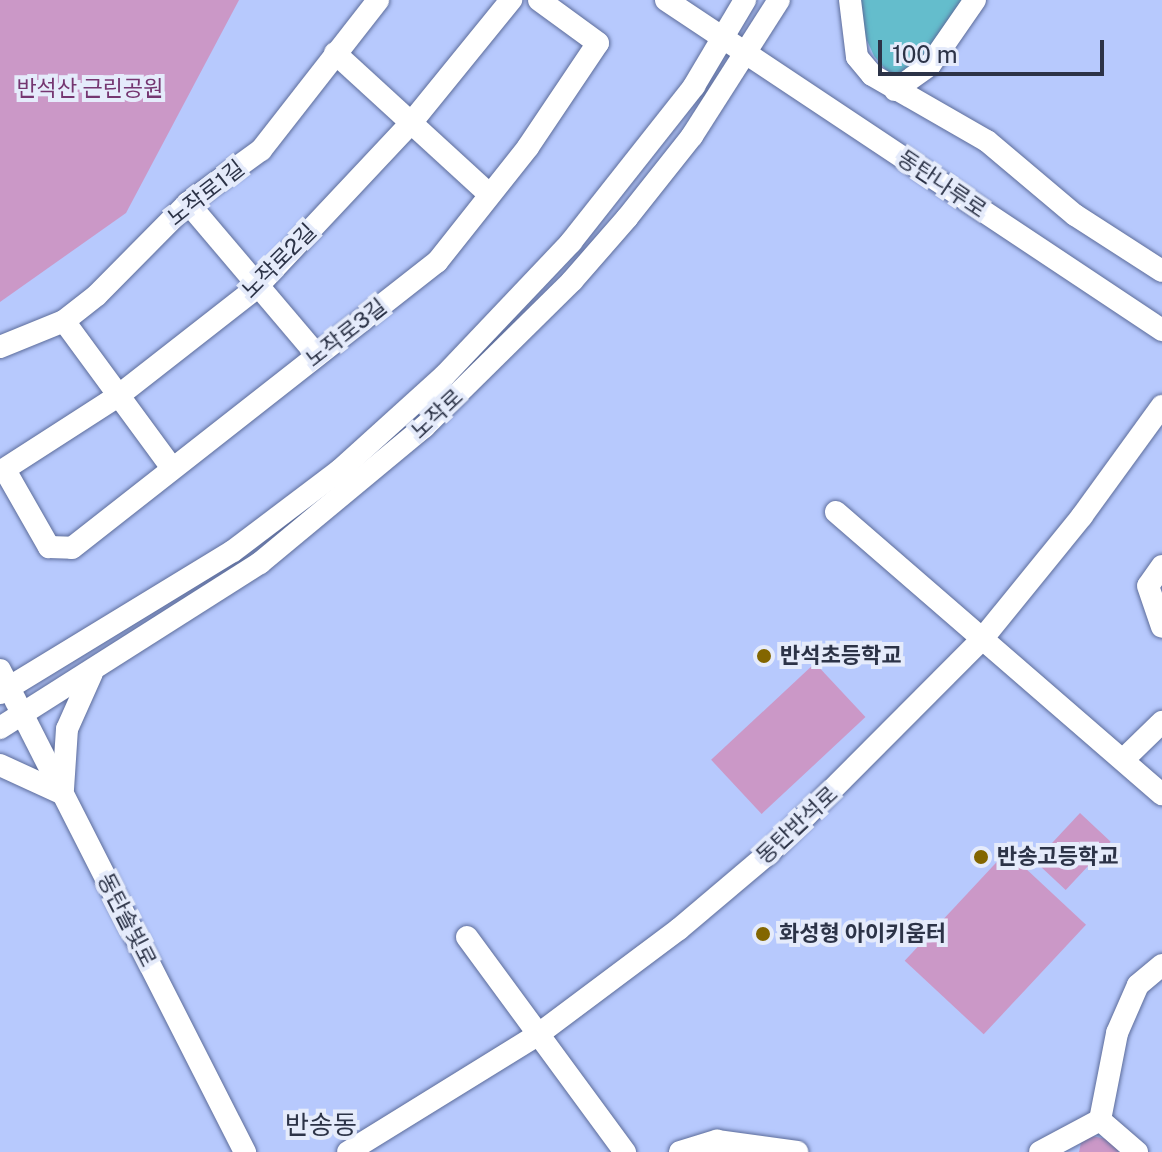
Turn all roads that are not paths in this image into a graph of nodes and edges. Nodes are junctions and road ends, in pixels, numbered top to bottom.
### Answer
1 (378, 0) edge
2 (511, 0) edge
3 (539, 0) edge
4 (666, 0) edge
5 (745, 0) edge
6 (779, 0) edge
7 (850, 0) edge
8 (975, 0) edge
9 (723, 37) junction
10 (335, 53) junction
11 (746, 53) junction
12 (895, 90) junction
13 (668, 120) junction
14 (411, 123) junction
15 (692, 136) junction
16 (489, 194) junction
17 (188, 203) junction
18 (1162, 271) edge
19 (256, 288) junction
20 (64, 321) junction
21 (1162, 330) edge
22 (0, 347) edge
23 (317, 355) junction
24 (118, 396) junction
25 (1162, 406) edge
26 (172, 468) junction
27 (2, 471) edge
28 (836, 512) dead end
29 (1162, 566) edge
30 (1162, 627) edge
31 (983, 638) junction
32 (80, 648) junction
33 (92, 672) junction
34 (3, 684) edge
35 (23, 715) junction
36 (1162, 722) edge
37 (0, 728) edge
38 (1125, 758) junction
39 (0, 765) edge
40 (63, 794) junction
41 (1162, 794) edge
42 (467, 937) dead end
43 (1162, 965) edge
44 (536, 1036) junction
45 (1100, 1120) junction
46 (245, 1152) edge
47 (348, 1152) edge
48 (625, 1152) edge
49 (680, 1152) edge
50 (797, 1152) edge
51 (1040, 1152) edge
52 (1137, 1152) edge

1 - 10 street, 노작로1길
2 - 14 street, 노작로2길
3 - 16 street, 노작로3길
4 - 9 street
5 - 9 street, 노작로
6 - 11 street, 노작로
7 - 12 street
8 - 12 street
9 - 11 street, 동탄나루로
9 - 13 street, 노작로
10 - 14 street
10 - 17 street, 노작로1길
11 - 15 street, 노작로
11 - 21 street, 동탄나루로
12 - 18 street
13 - 15 street
13 - 32 street, 노작로
14 - 16 street
14 - 19 street, 노작로2길
15 - 33 street, 노작로
16 - 23 street, 노작로3길
17 - 19 street
17 - 20 street, 노작로1길
19 - 23 street
19 - 24 street, 노작로2길
20 - 22 street, 노작로1길
20 - 24 street
23 - 26 street, 노작로3길
24 - 26 street
24 - 27 street, 노작로2길
25 - 31 street, 동탄반석로
26 - 27 street, 노작로3길
28 - 31 street
29 - 30 street
31 - 38 street
31 - 44 street, 동탄반석로
32 - 33 street
32 - 34 street, 노작로
33 - 35 street, 노작로
33 - 40 street
34 - 35 street, 동탄솔빛로
35 - 37 street, 노작로
35 - 40 street, 동탄솔빛로
36 - 38 street
38 - 41 street
39 - 40 street
40 - 46 street, 동탄솔빛로
42 - 44 street
43 - 45 street
44 - 47 street, 동탄반석로
44 - 48 street
45 - 51 street
45 - 52 street
49 - 50 street

